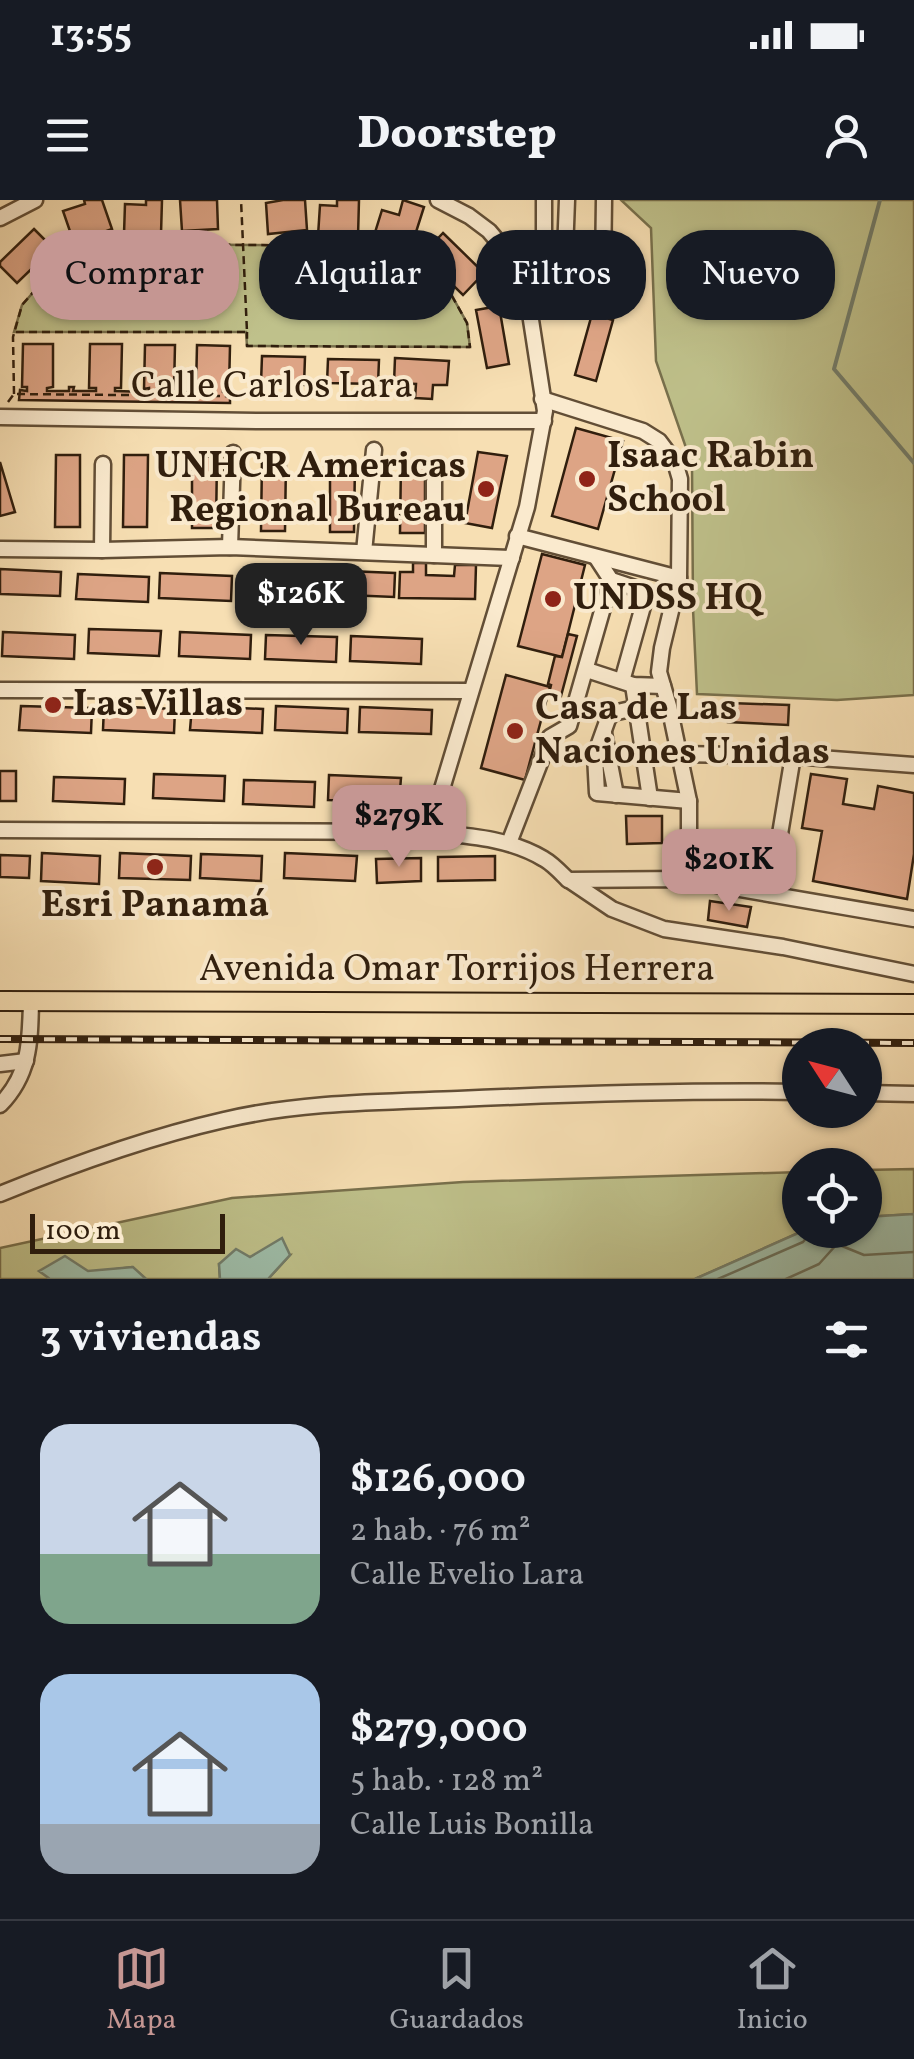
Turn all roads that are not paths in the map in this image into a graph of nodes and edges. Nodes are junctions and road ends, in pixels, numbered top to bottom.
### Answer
1 (35, 200) edge
2 (438, 200) edge
3 (544, 200) edge
4 (567, 200) edge
5 (604, 200) edge
6 (0, 218) edge
7 (488, 230) edge
8 (544, 230) edge
9 (566, 230) edge
10 (604, 230) edge
11 (531, 320) edge
12 (542, 399) junction
13 (4, 410) edge
14 (544, 421) junction
15 (374, 450) dead end
16 (232, 454) dead end
17 (104, 464) dead end
18 (434, 481) dead end
19 (517, 536) junction
20 (230, 547) junction
21 (0, 548) edge
22 (102, 550) junction
23 (364, 552) junction
24 (434, 555) junction
25 (596, 557) junction
26 (512, 558) junction
27 (679, 578) junction
28 (611, 580) junction
29 (587, 670) junction
30 (627, 683) junction
31 (663, 686) junction
32 (0, 690) edge
33 (471, 691) junction
34 (634, 708) junction
35 (678, 754) junction
36 (793, 756) junction
37 (914, 764) edge
38 (650, 798) junction
39 (688, 801) junction
40 (0, 830) edge
41 (430, 832) junction
42 (509, 843) junction
43 (568, 880) junction
44 (682, 880) junction
45 (770, 894) junction
46 (914, 919) edge
47 (914, 974) edge
48 (0, 1001) edge
49 (31, 1002) junction
50 (914, 1004) edge
51 (26, 1061) junction
52 (0, 1064) edge
53 (782, 1092) edge
54 (882, 1093) edge
55 (914, 1094) edge
56 (0, 1105) edge
57 (0, 1194) edge

1 - 6 street
2 - 7 street
3 - 8 street
4 - 9 street
5 - 10 street
11 - 12 street
12 - 14 street
12 - 27 street
13 - 14 street, Calle Carlos Lara
14 - 19 street
15 - 23 street
16 - 20 street
17 - 22 street
18 - 24 street
19 - 25 street
19 - 26 street
20 - 22 street
20 - 23 street
21 - 22 street
23 - 24 street
24 - 26 street
25 - 27 street
25 - 28 street
26 - 33 street
27 - 31 street
28 - 29 street
28 - 30 street
29 - 30 street
29 - 42 street
30 - 31 street
30 - 34 street
31 - 35 street
32 - 33 street
33 - 41 street
34 - 38 street
34 - 38 street
35 - 36 street
35 - 39 street
36 - 37 street
36 - 45 street
38 - 39 street
39 - 44 street
40 - 41 street
41 - 42 street
42 - 43 street
43 - 44 street
43 - 47 street
44 - 45 street
45 - 46 street
48 - 49 main road, Avenida Omar Torrijos Herrera
49 - 50 main road, Avenida Omar Torrijos Herrera
49 - 51 street
51 - 52 street
51 - 56 street
53 - 57 street
54 - 55 street

